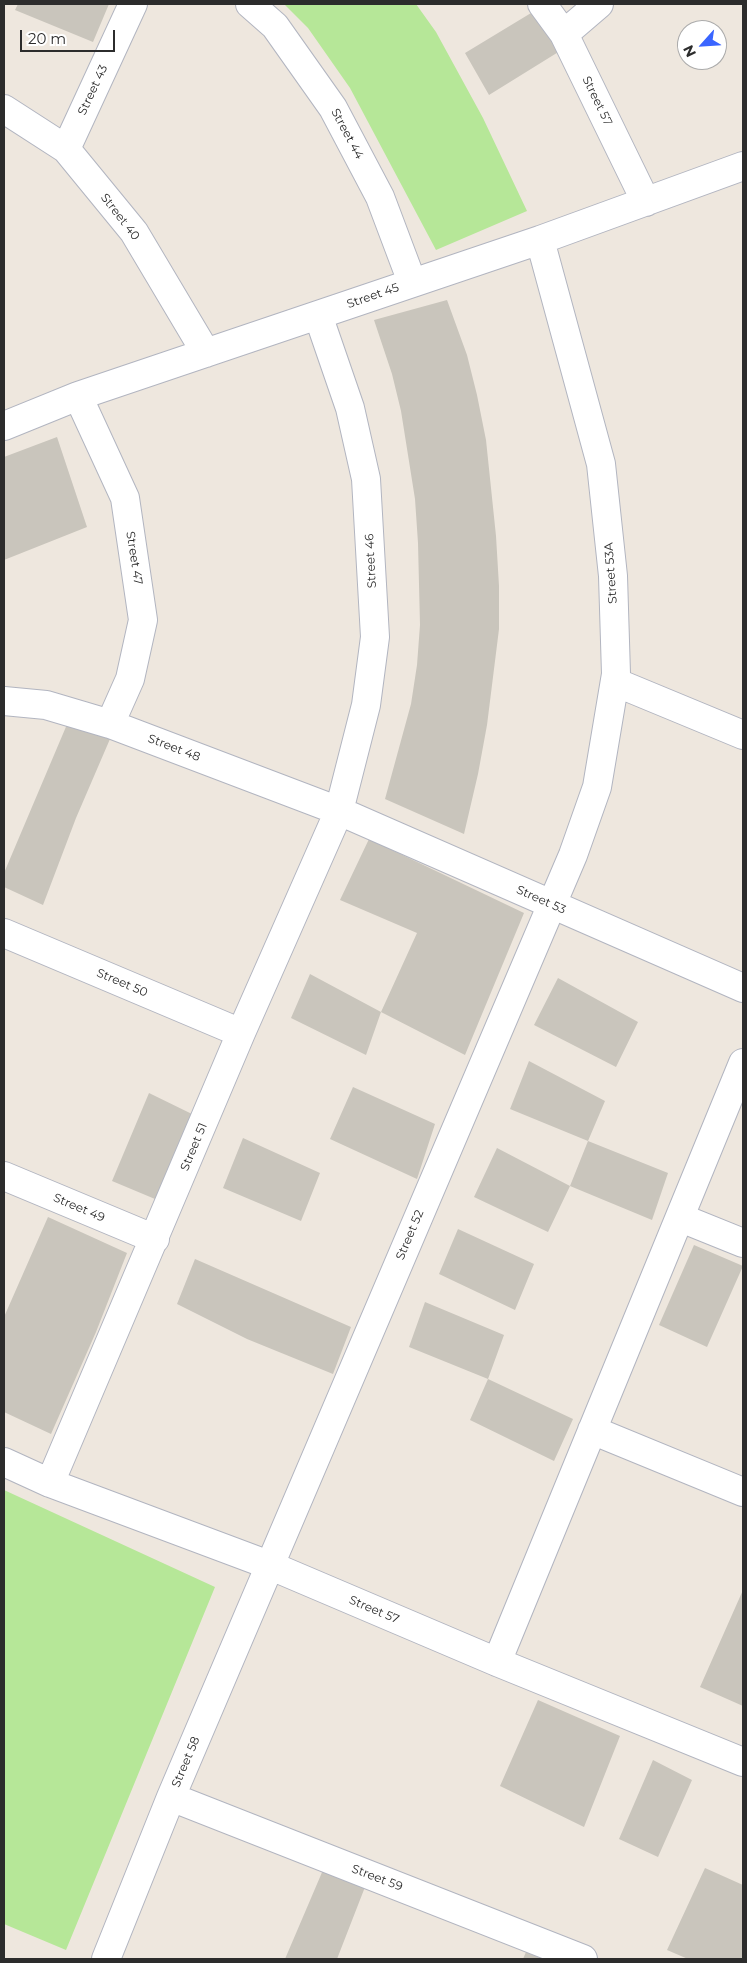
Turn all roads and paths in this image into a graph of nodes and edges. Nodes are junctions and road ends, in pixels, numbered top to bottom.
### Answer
1 (133, 4) edge
2 (250, 4) edge
3 (542, 4) edge
4 (599, 4) edge
5 (564, 34) junction
6 (4, 109) edge
7 (66, 149) junction
8 (743, 166) edge
9 (646, 202) junction
10 (540, 240) junction
11 (412, 282) junction
12 (318, 315) junction
13 (206, 353) junction
14 (78, 396) junction
15 (4, 426) edge
16 (615, 682) junction
17 (4, 701) edge
18 (110, 724) junction
19 (743, 735) edge
20 (339, 811) junction
21 (552, 905) junction
22 (4, 934) edge
23 (743, 988) edge
24 (241, 1033) junction
25 (743, 1063) edge
26 (4, 1176) edge
27 (681, 1218) junction
28 (155, 1239) junction
29 (743, 1243) edge
30 (592, 1430) junction
31 (4, 1462) edge
32 (50, 1483) junction
33 (743, 1492) edge
34 (269, 1565) junction
35 (497, 1662) junction
36 (743, 1762) edge
37 (171, 1797) junction
38 (106, 1959) edge
39 (582, 1959) edge

1 - 7 street, Street 43
2 - 11 street, Street 44
3 - 5 street, Street 57
4 - 5 street
5 - 9 street, Street 57
6 - 7 street, Street 40
7 - 13 street, Street 40
8 - 9 street, Street 45
9 - 10 street, Street 45
10 - 11 street, Street 45
10 - 16 street, Street 53A
11 - 12 street, Street 45
12 - 13 street, Street 45
12 - 20 street, Street 46
13 - 14 street, Street 45
14 - 15 street, Street 45
14 - 18 street, Street 47
16 - 19 street
16 - 21 street, Street 53A
17 - 18 street, Street 48
18 - 20 street, Street 48
20 - 21 street, Street 53
20 - 24 street, Street 51
21 - 23 street, Street 53
21 - 34 street, Street 52
22 - 24 street, Street 50
24 - 28 street, Street 51
25 - 27 street
26 - 28 street, Street 49
27 - 29 street
27 - 30 street
28 - 32 street, Street 51
30 - 33 street
30 - 35 street
31 - 32 street, Street 57
32 - 34 street, Street 57
34 - 35 street, Street 57
34 - 37 street, Street 58
35 - 36 street, Street 57
37 - 38 street, Street 58
37 - 39 street, Street 59

